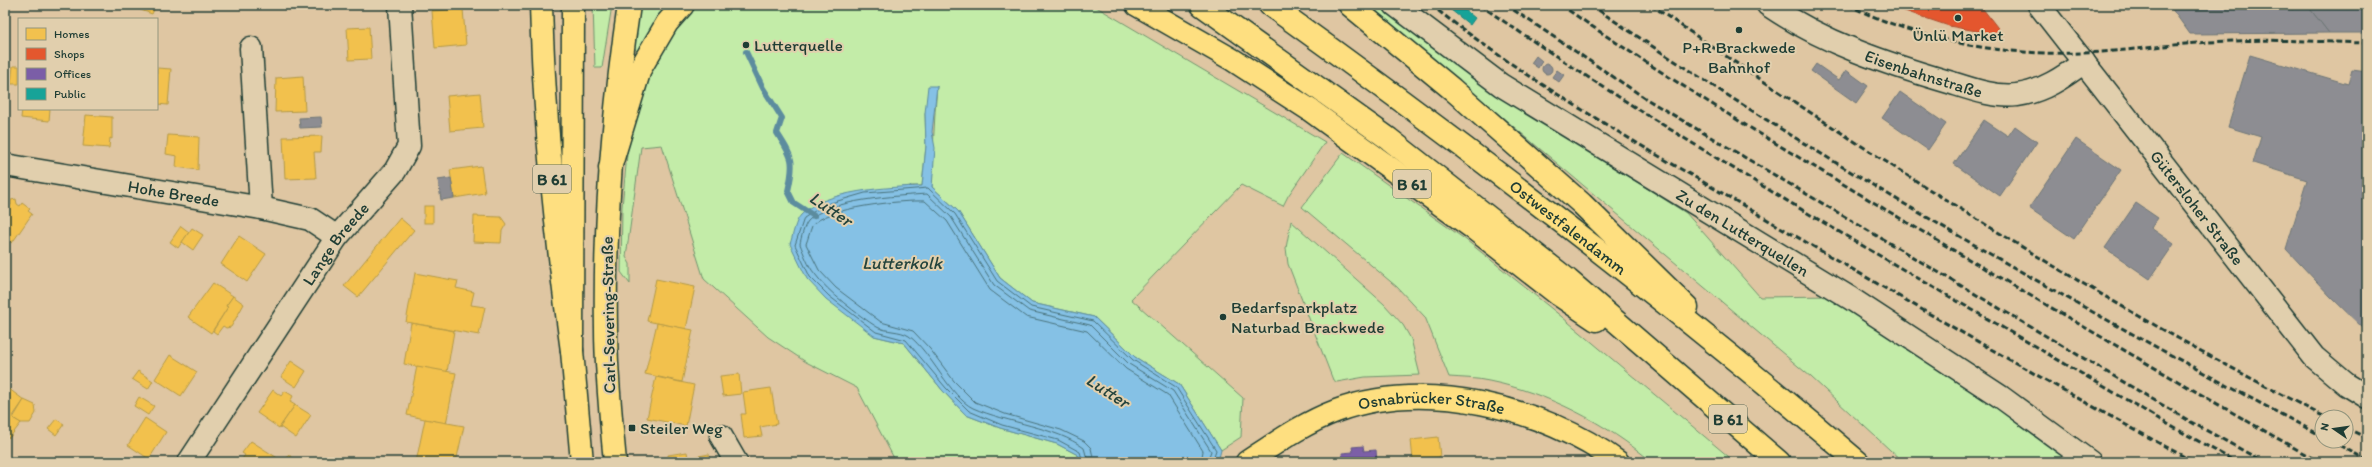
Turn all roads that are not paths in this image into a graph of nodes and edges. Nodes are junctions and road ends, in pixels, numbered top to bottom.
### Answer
1 (400, 5) edge
2 (541, 5) edge
3 (573, 5) edge
4 (629, 5) edge
5 (683, 5) edge
6 (1137, 5) edge
7 (1202, 5) edge
8 (1270, 5) edge
9 (1350, 5) edge
10 (1395, 5) edge
11 (1768, 5) edge
12 (2039, 5) edge
13 (251, 48) dead end
14 (2084, 62) junction
15 (5, 165) edge
16 (610, 168) junction
17 (261, 208) junction
18 (337, 237) junction
19 (572, 351) junction
20 (1677, 375) junction
21 (1767, 385) junction
22 (2367, 398) edge
23 (721, 436) dead end
24 (189, 462) edge
25 (582, 462) edge
26 (615, 462) edge
27 (736, 462) edge
28 (1247, 462) edge
29 (1618, 462) edge
30 (1779, 462) edge
31 (1858, 462) edge
32 (2090, 462) edge

1 - 18 street, Lange Breede
2 - 19 main road, B 61
3 - 19 main road
4 - 16 main road
5 - 16 main road
6 - 20 main road, B 61
7 - 20 main road, B 61
8 - 21 main road, Ostwestfalendamm
9 - 21 main road
10 - 32 street, Zu den Lutterquellen
11 - 14 street, Eisenbahnstraße
12 - 14 street, Gütersloher Straße
13 - 17 street
14 - 22 street, Gütersloher Straße
15 - 17 street, Hohe Breede
16 - 26 main road, Carl-Severing-Straße
17 - 18 street, Hohe Breede
18 - 24 street, Lange Breede
19 - 25 main road
20 - 30 main road, B 61
21 - 31 main road, Ostwestfalendamm
23 - 27 street
28 - 29 main road, Osnabrücker Straße

